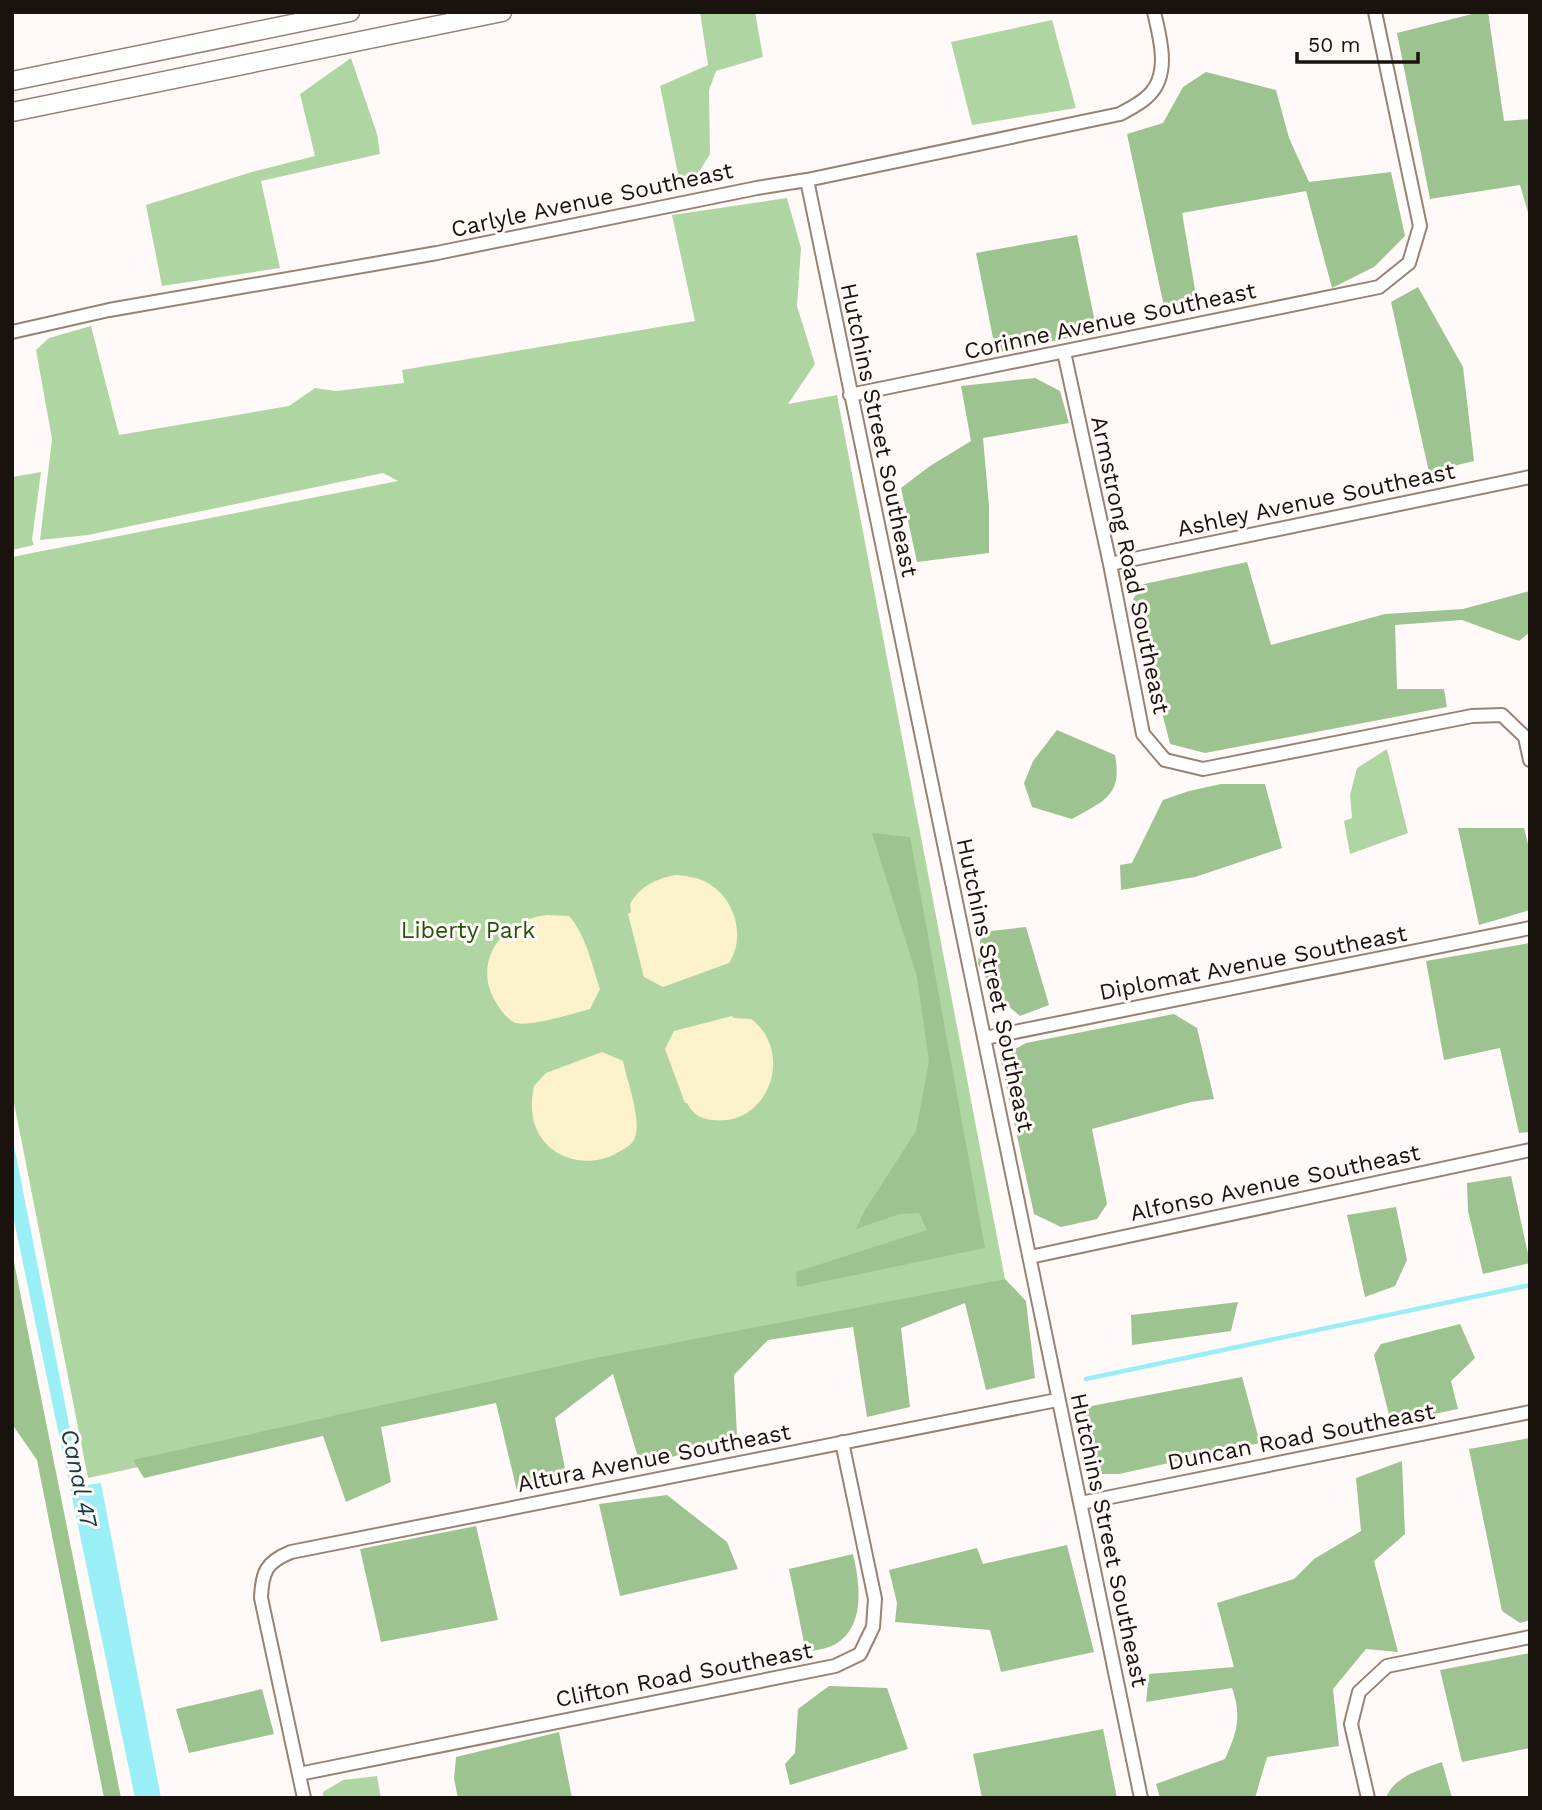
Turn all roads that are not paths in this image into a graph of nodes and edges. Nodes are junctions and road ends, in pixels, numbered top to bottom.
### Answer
1 (350, 12) edge
2 (502, 12) edge
3 (1154, 12) edge
4 (1375, 12) edge
5 (12, 81) edge
6 (12, 112) edge
7 (807, 180) junction
8 (12, 332) edge
9 (1064, 352) junction
10 (850, 394) junction
11 (1530, 477) edge
12 (1110, 564) junction
13 (1530, 760) edge
14 (1530, 928) edge
15 (985, 1038) junction
16 (1530, 1150) edge
17 (1030, 1257) junction
18 (1057, 1400) junction
19 (1530, 1412) edge
20 (842, 1441) junction
21 (1082, 1503) junction
22 (1530, 1637) edge
23 (299, 1774) junction
24 (304, 1798) edge
25 (1141, 1798) edge
26 (1368, 1798) edge

1 - 5 street
2 - 6 street
3 - 7 street, Carlyle Avenue Southeast
4 - 9 street, Corinne Avenue Southeast
7 - 8 street, Carlyle Avenue Southeast
7 - 10 street, Hutchins Street Southeast
9 - 10 street, Corinne Avenue Southeast
9 - 12 street, Armstrong Road Southeast
10 - 15 street, Hutchins Street Southeast
11 - 12 street, Ashley Avenue Southeast
12 - 13 street, Armstrong Road Southeast
14 - 15 street, Diplomat Avenue Southeast
15 - 17 street, Hutchins Street Southeast
16 - 17 street, Alfonso Avenue Southeast
17 - 18 street, Hutchins Street Southeast
18 - 20 street, Altura Avenue Southeast
18 - 21 street, Hutchins Street Southeast
19 - 21 street, Duncan Road Southeast
20 - 23 street, Clifton Road Southeast
20 - 23 street, Altura Avenue Southeast
21 - 25 street, Hutchins Street Southeast
22 - 26 street
23 - 24 street

